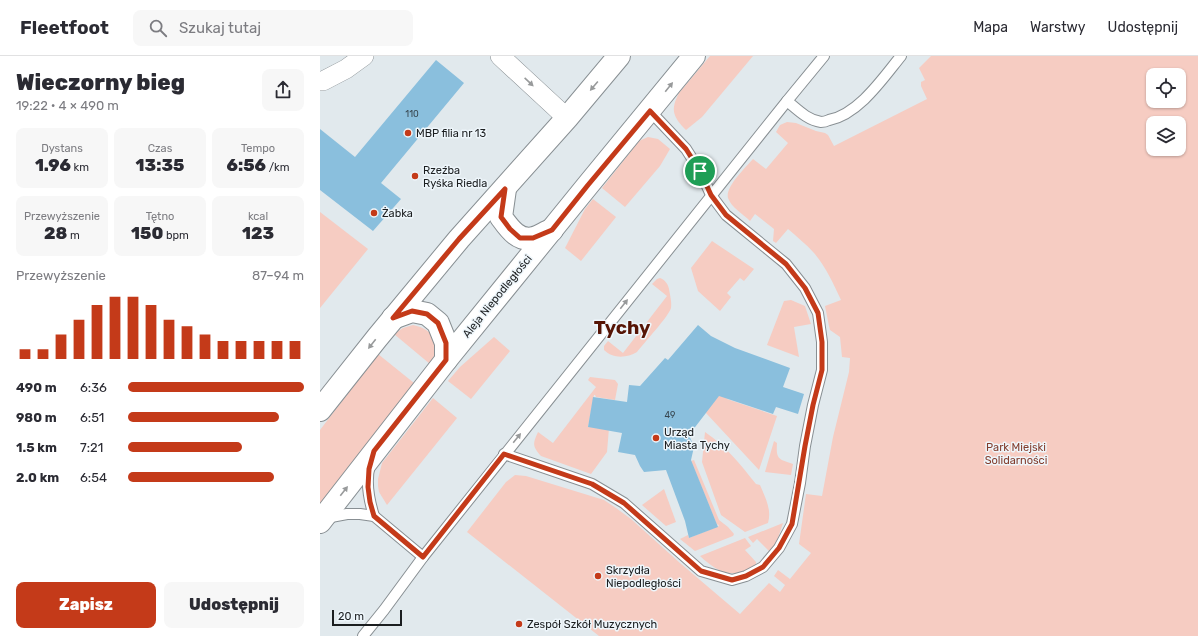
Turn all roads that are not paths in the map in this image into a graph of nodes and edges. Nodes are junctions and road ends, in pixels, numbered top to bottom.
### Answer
1 (364, 56) edge
2 (500, 56) edge
3 (619, 56) edge
4 (694, 56) edge
5 (824, 56) edge
6 (902, 56) edge
7 (320, 81) edge
8 (787, 101) junction
9 (650, 111) junction
10 (567, 118) junction
11 (505, 189) junction
12 (711, 195) junction
13 (552, 230) junction
14 (393, 318) junction
15 (446, 360) junction
16 (322, 406) edge
17 (374, 451) junction
18 (504, 454) junction
19 (374, 516) junction
20 (320, 522) edge
21 (423, 557) junction
22 (363, 636) edge

1 - 7 street
2 -> 10 street
3 -> 10 street
9 -> 4 street, Aleja Niepodległości
5 - 8 lane
6 - 8 lane
8 - 12 lane
9 - 12 lane
9 - 13 street, Aleja Niepodległości
10 - 11 street
11 - 13 street
11 - 14 street
18 -> 12 lane
12 - 18 lane
13 - 15 street, Aleja Niepodległości
14 - 15 street
14 -> 16 street
15 - 17 street, Aleja Niepodległości
17 - 19 lane
20 -> 17 street, Aleja Niepodległości
18 - 21 lane
19 - 20 lane
19 - 21 lane
21 - 22 lane

